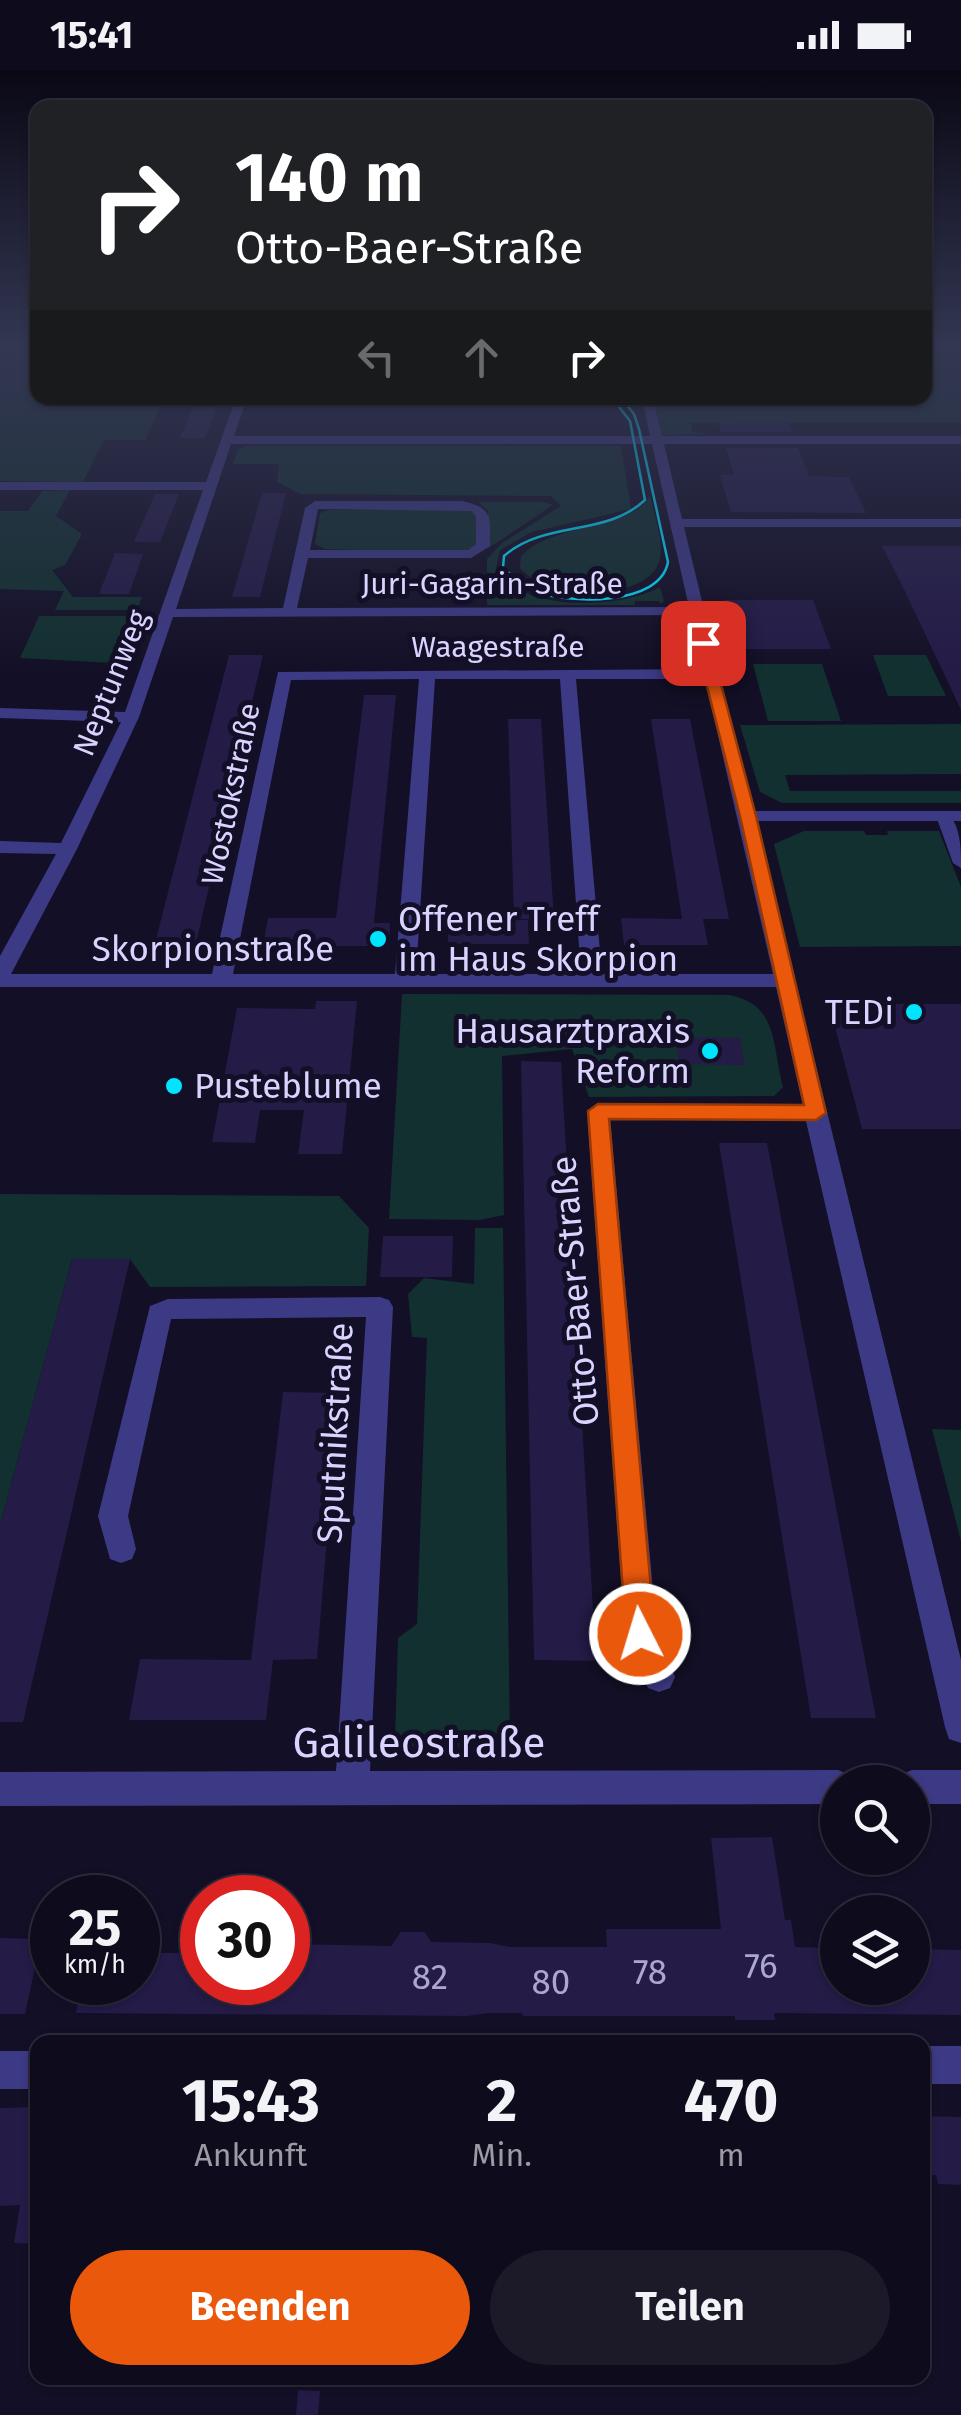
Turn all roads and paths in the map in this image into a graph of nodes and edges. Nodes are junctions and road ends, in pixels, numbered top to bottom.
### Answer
1 (222, 456) edge
2 (660, 456) edge
3 (0, 486) edge
4 (212, 486) junction
5 (961, 522) edge
6 (677, 523) junction
7 (302, 554) junction
8 (170, 612) junction
9 (289, 612) junction
10 (694, 612) junction
11 (711, 674) junction
12 (284, 675) joint
13 (427, 675) junction
14 (568, 675) junction
15 (0, 713) edge
16 (131, 717) junction
17 (748, 816) junction
18 (952, 816) edge
19 (0, 847) edge
20 (68, 849) junction
21 (961, 864) edge
22 (0, 978) edge
23 (786, 981) junction
24 (221, 982) junction
25 (404, 982) junction
26 (592, 982) junction
27 (816, 1113) junction
28 (121, 1549) dead end
29 (659, 1678) dead end
30 (961, 1727) edge
31 (352, 1786) junction
32 (820, 1787) edge
33 (930, 1787) edge
34 (961, 1787) edge
35 (0, 1788) edge
36 (930, 2065) edge
37 (961, 2065) edge
38 (0, 2070) edge
39 (30, 2070) edge

1 - 4 street, Neptunweg
2 - 6 street
3 - 4 street
4 - 8 street, Neptunweg
5 - 6 street
6 - 10 street
7 - 7 street, Juri-Gagarin-Straße
7 - 9 street, Juri-Gagarin-Straße
8 - 9 street, Juri-Gagarin-Straße
8 - 16 street, Neptunweg
9 - 10 street, Juri-Gagarin-Straße
10 - 11 street
11 - 14 street, Waagestraße
11 - 17 street
12 - 13 street, Waagestraße
12 - 24 street, Wostokstraße
13 - 14 street, Waagestraße
13 - 25 street
14 - 26 street
15 - 16 street
16 - 20 street, Neptunweg
17 - 18 street
17 - 23 street
18 - 21 street
19 - 20 street
20 - 22 street, Neptunweg
22 - 24 street, Skorpionstraße
23 - 26 street, Skorpionstraße
23 - 27 street
24 - 25 street, Skorpionstraße
25 - 26 street, Skorpionstraße
27 - 29 street, Otto-Baer-Straße
27 - 30 street
28 - 31 street, Sputnikstraße
31 - 32 street, Galileostraße
31 - 35 street, Galileostraße
33 - 34 street
36 - 37 street
38 - 39 street

